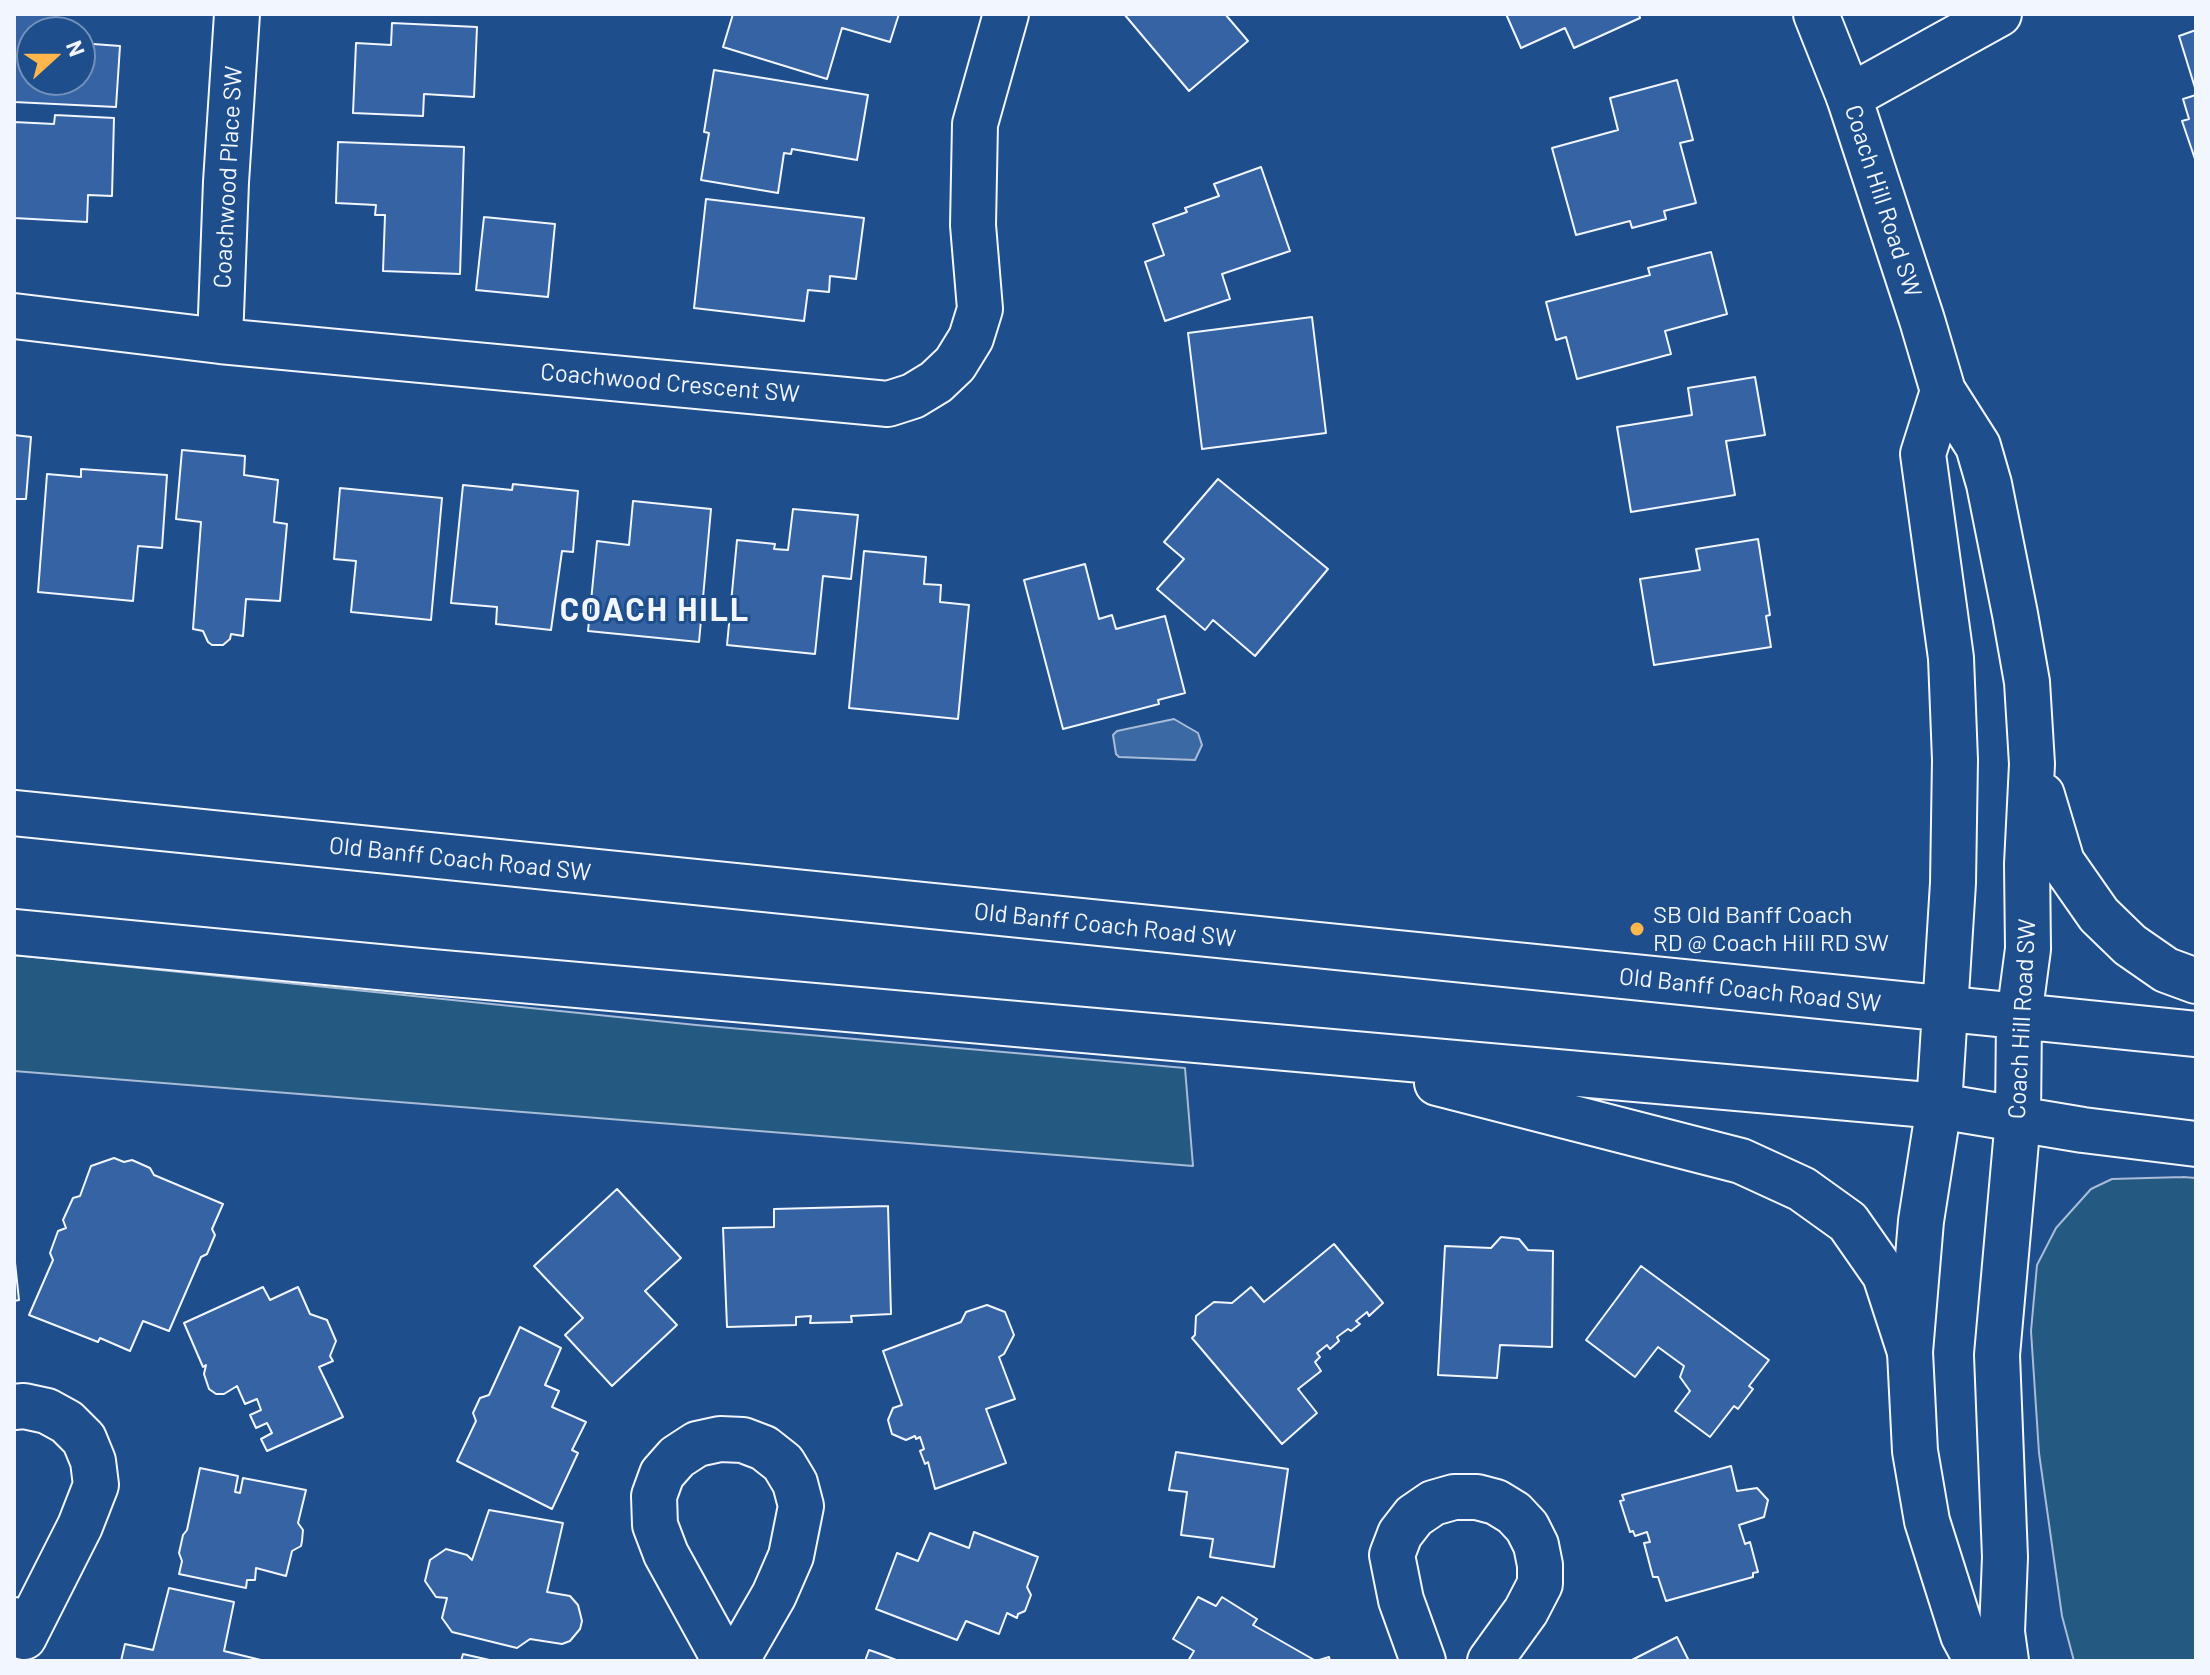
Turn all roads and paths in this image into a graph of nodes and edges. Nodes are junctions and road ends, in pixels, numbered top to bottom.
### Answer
1 (237, 14) edge
2 (1006, 14) edge
3 (1816, 14) edge
4 (1999, 14) edge
5 (1849, 97) junction
6 (14, 316) edge
7 (220, 341) junction
8 (1943, 391) junction
9 (2032, 764) junction
10 (14, 813) edge
11 (14, 932) edge
12 (2196, 981) edge
13 (1943, 1009) junction
14 (2019, 1017) junction
15 (2196, 1034) edge
16 (1310, 1051) junction
17 (1939, 1106) junction
18 (2018, 1119) junction
19 (2196, 1144) edge
20 (1910, 1352) junction
21 (14, 1407) edge
22 (19, 1639) edge
23 (725, 1661) edge
24 (736, 1661) edge
25 (1423, 1661) edge
26 (1490, 1661) edge
27 (1977, 1661) edge
28 (2006, 1661) edge

1 - 7 street, Coachwood Place SW
2 - 7 street, Coachwood Crescent SW
3 - 5 street, Coach Hill Road SW
4 - 5 street
5 - 8 street, Coach Hill Road SW
6 - 7 street, Coachwood Crescent SW
8 - 9 street, Coach Hill Road SW
8 - 13 street
9 - 12 street
9 - 14 street, Coach Hill Road SW
10 - 13 street, Old Banff Coach Road SW
11 - 16 street
13 - 14 street, Old Banff Coach Road SW
13 - 17 street
14 - 15 street, Old Banff Coach Road SW
14 - 18 street, Coach Hill Road SW
16 - 17 street
16 - 20 street
17 - 18 street
17 - 20 street
18 - 19 street
18 - 28 street, Coach Hill Road SW
20 - 27 street
21 - 22 street
23 - 24 street
25 - 26 street

